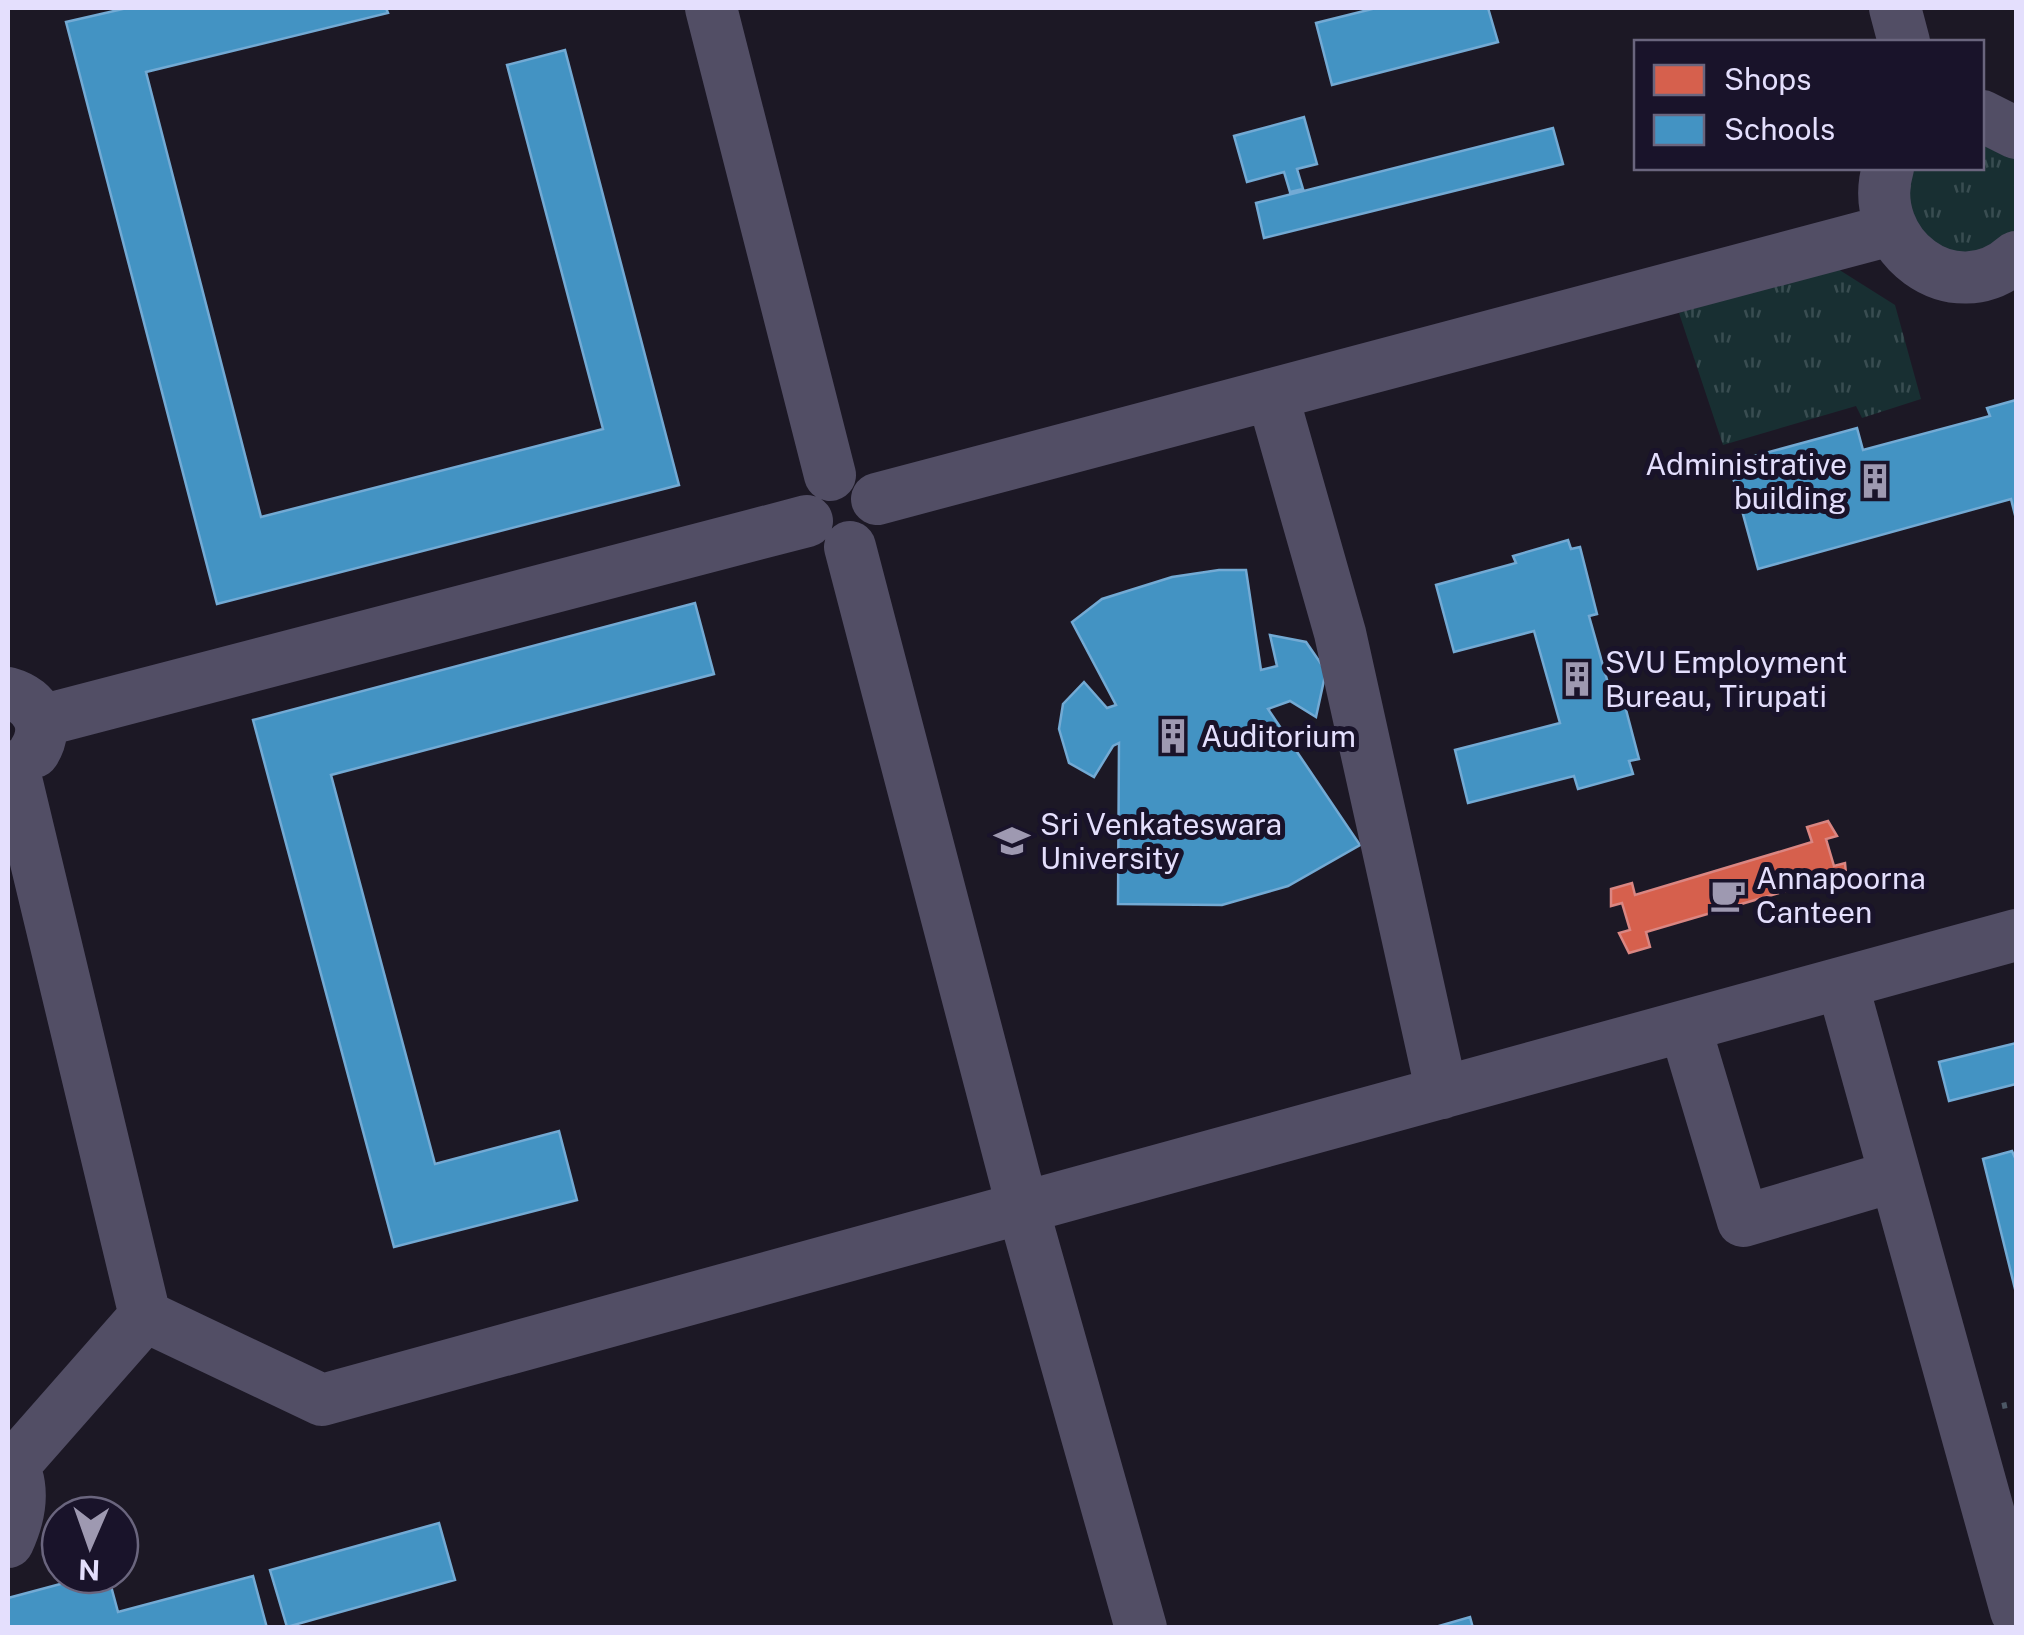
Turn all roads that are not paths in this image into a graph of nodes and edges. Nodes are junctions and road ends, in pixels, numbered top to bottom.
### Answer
1 (712, 8) edge
2 (1894, 8) edge
3 (1932, 8) edge
4 (1903, 40) edge
5 (1941, 40) edge
6 (1984, 117) edge
7 (2016, 133) edge
8 (1887, 170) edge
9 (1890, 230) junction
10 (2016, 258) edge
11 (1272, 394) junction
12 (830, 475) junction
13 (877, 499) junction
14 (828, 534) junction
15 (24, 707) edge
16 (10, 766) edge
17 (2016, 935) edge
18 (1842, 983) junction
19 (1685, 1026) junction
20 (1442, 1093) junction
21 (1895, 1176) junction
22 (1023, 1209) junction
23 (146, 1316) junction
24 (10, 1461) edge
25 (8, 1542) edge
26 (2016, 1611) edge
27 (1141, 1628) edge

1 - 12 lane
2 - 4 lane
3 - 5 lane
6 - 7 lane
8 - 9 lane
9 - 10 lane
9 - 11 lane
11 - 13 lane
11 - 20 lane
12 - 13 lane
12 - 14 lane
13 - 14 lane
14 - 15 lane
14 - 22 lane
15 - 16 lane
16 - 23 lane
17 - 18 lane
18 - 19 lane
18 - 21 lane
19 - 20 lane
19 - 21 lane
20 - 22 lane
21 - 26 lane
22 - 23 lane
22 - 27 lane
23 - 24 lane
24 - 25 lane

